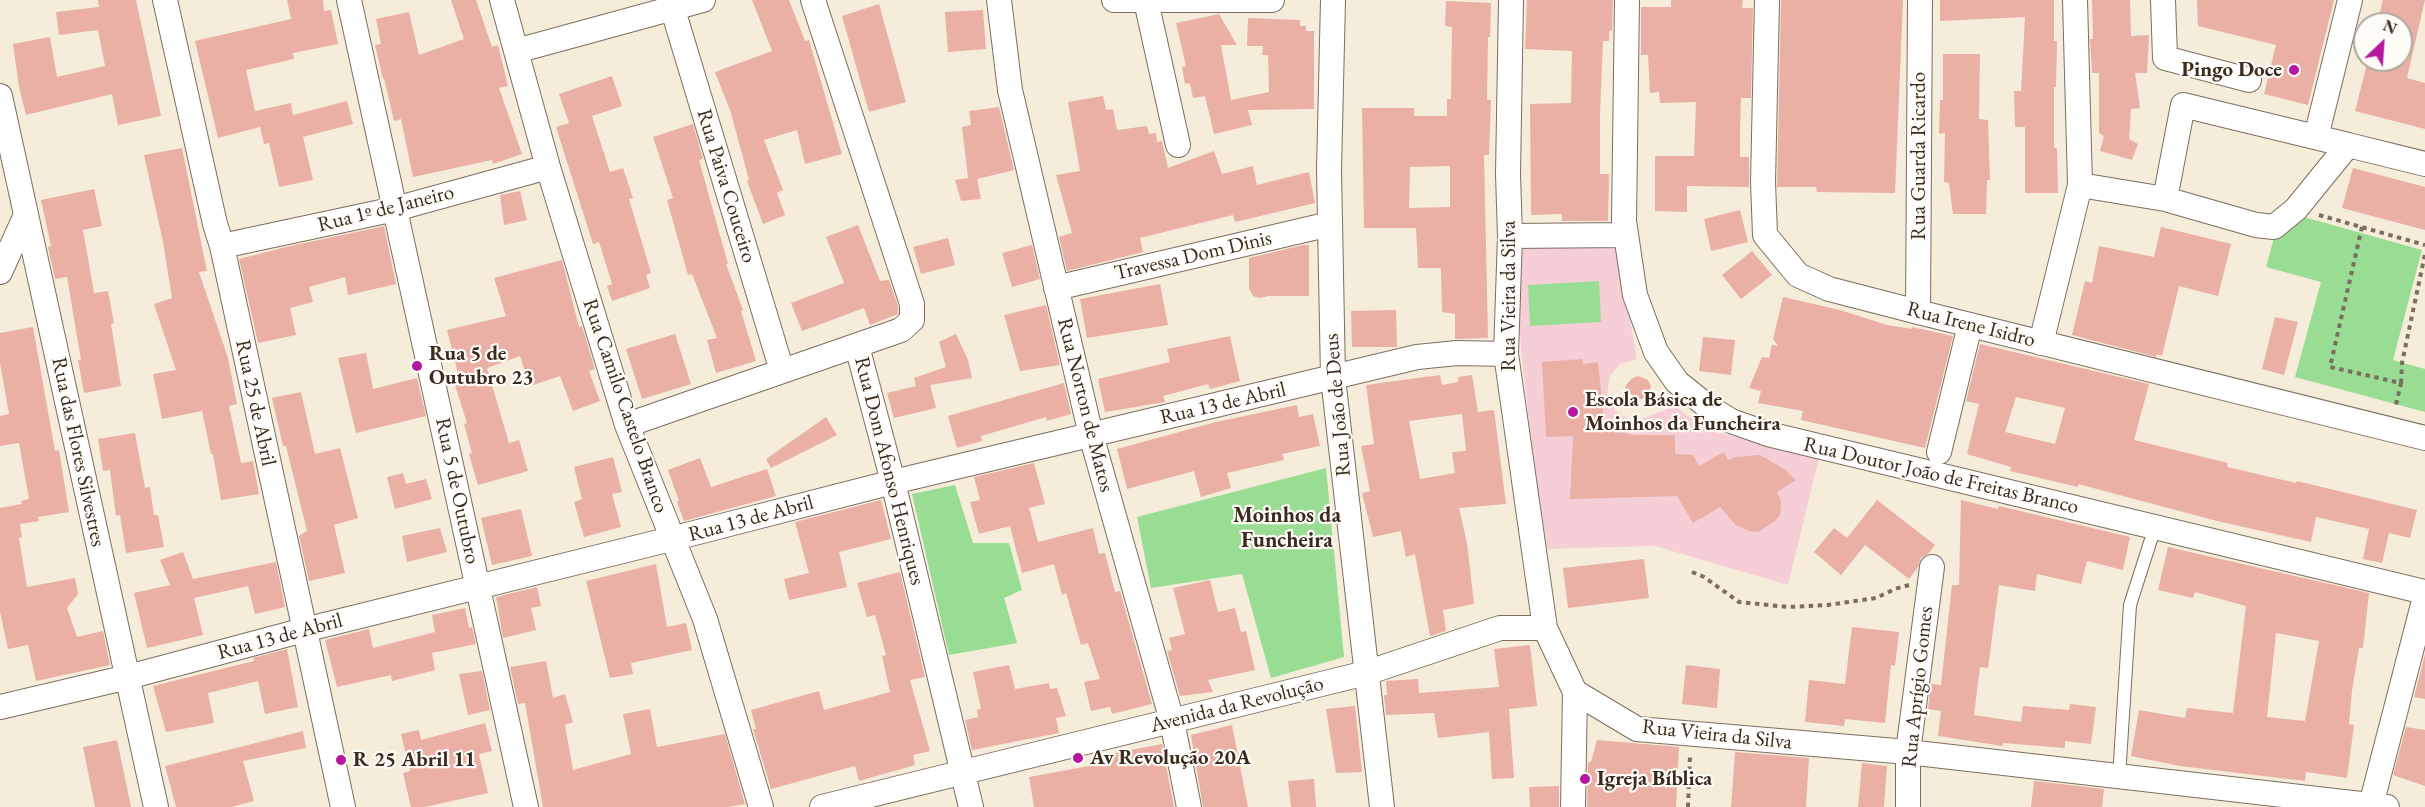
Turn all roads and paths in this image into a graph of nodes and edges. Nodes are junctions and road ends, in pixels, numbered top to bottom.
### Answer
1 (165, 0) edge
2 (349, 0) edge
3 (501, 0) edge
4 (703, 0) edge
5 (813, 0) edge
6 (999, 0) edge
7 (1114, 0) edge
8 (1272, 0) edge
9 (1333, 0) edge
10 (1511, 0) edge
11 (1627, 0) edge
12 (1767, 0) edge
13 (1920, 0) edge
14 (2075, 0) edge
15 (2163, 0) edge
16 (2350, 0) edge
17 (1146, 1) edge
18 (671, 4) edge
19 (516, 51) junction
20 (2249, 80) dead end
21 (0, 96) edge
22 (2316, 137) junction
23 (1178, 145) dead end
24 (2348, 145) junction
25 (2425, 164) edge
26 (548, 167) junction
27 (2080, 185) junction
28 (2165, 199) junction
29 (395, 209) junction
30 (2296, 209) junction
31 (26, 215) junction
32 (1330, 224) junction
33 (2362, 228) junction
34 (1510, 236) junction
35 (1625, 236) junction
36 (2425, 245) edge
37 (222, 246) junction
38 (2425, 254) edge
39 (0, 272) edge
40 (1056, 288) junction
41 (1918, 312) junction
42 (1970, 325) junction
43 (2041, 343) junction
44 (856, 346) junction
45 (1506, 354) junction
46 (782, 371) junction
47 (1333, 378) junction
48 (2401, 383) junction
49 (627, 425) junction
50 (2391, 429) junction
51 (1091, 435) junction
52 (2425, 438) edge
53 (1939, 452) dead end
54 (893, 482) junction
55 (2155, 527) junction
56 (671, 539) junction
57 (1692, 572) dead end
58 (1931, 573) joint
59 (478, 586) junction
60 (2425, 595) edge
61 (1545, 628) junction
62 (304, 630) junction
63 (1366, 673) junction
64 (128, 677) junction
65 (1575, 692) junction
66 (0, 707) edge
67 (1612, 715) junction
68 (1172, 721) junction
69 (1691, 734) junction
70 (1574, 743) junction
71 (1908, 752) junction
72 (963, 771) junction
73 (2119, 777) junction
74 (2379, 806) edge
75 (156, 807) edge
76 (343, 807) edge
77 (526, 807) edge
78 (761, 807) edge
79 (822, 807) edge
80 (970, 807) edge
81 (1189, 807) edge
82 (1382, 807) edge
83 (1573, 807) edge
84 (1688, 807) edge
85 (1908, 807) edge

1 - 37 street, Rua 25 de Abril
2 - 29 street, Rua 5 de Outubro
3 - 19 street, Rua Camilo Castelo Branco
4 - 18 street
5 - 44 street, Rua Dom Afonso Henriques
6 - 40 street, Rua Norton de Matos
7 - 17 street
8 - 17 street
9 - 32 street, Rua João de Deus
10 - 34 street, Rua Vieira da Silva
11 - 35 street, Rua Doutor João de Freitas Branco
12 - 41 street, Rua Irene Isidro
13 - 41 street, Rua Guarda Ricardo
14 - 27 street
15 - 20 street
16 - 22 street
17 - 23 street
18 - 19 street
18 - 46 street, Rua Paiva Couceiro
19 - 26 street, Rua Camilo Castelo Branco
21 - 31 street, Rua das Flores Silvestres
22 - 24 street
22 - 28 street
24 - 25 street
24 - 30 street
26 - 29 street, Rua 1º de Janeiro
26 - 49 street, Rua Camilo Castelo Branco
27 - 28 street
27 - 43 street
28 - 30 street
29 - 37 street, Rua 1º de Janeiro
29 - 59 street, Rua 5 de Outubro
30 - 33 path
31 - 39 street
31 - 64 street, Rua das Flores Silvestres
32 - 40 street, Travessa Dom Dinis
32 - 47 street, Rua João de Deus
33 - 36 path
33 - 48 path
34 - 35 street
34 - 45 street, Rua Vieira da Silva
35 - 55 street, Rua Doutor João de Freitas Branco
37 - 62 street, Rua 25 de Abril
38 - 48 path
40 - 51 street, Rua Norton de Matos
41 - 42 street, Rua Irene Isidro
42 - 43 street, Rua Irene Isidro
42 - 53 street
43 - 50 street, Rua Irene Isidro
44 - 46 street
44 - 54 street, Rua Dom Afonso Henriques
45 - 47 street, Rua 13 de Abril
45 - 61 street, Rua Vieira da Silva
46 - 49 street
47 - 51 street, Rua 13 de Abril
47 - 63 street, Rua João de Deus
48 - 50 path
49 - 56 street, Rua Camilo Castelo Branco
50 - 52 street, Rua Irene Isidro
51 - 54 street, Rua 13 de Abril
51 - 68 street, Rua Norton de Matos
54 - 56 street, Rua 13 de Abril
54 - 72 street, Rua Dom Afonso Henriques
55 - 60 street, Rua Doutor João de Freitas Branco
55 - 73 lane
56 - 59 street, Rua 13 de Abril
56 - 78 street, Rua Camilo Castelo Branco
57 - 58 path
58 - 71 street, Rua Aprígio Gomes
59 - 62 street, Rua 13 de Abril
59 - 77 street, Rua 5 de Outubro
60 - 74 street
61 - 63 street, Avenida da Revolução
61 - 65 street, Rua Vieira da Silva
62 - 64 street, Rua 13 de Abril
62 - 76 street, Rua 25 de Abril
63 - 68 street, Avenida da Revolução
63 - 82 street, Rua João de Deus
64 - 66 street, Rua 13 de Abril
64 - 75 street, Rua das Flores Silvestres
65 - 67 street, Rua Vieira da Silva
65 - 70 street
67 - 69 street, Rua Vieira da Silva
67 - 70 street
68 - 72 street, Avenida da Revolução
68 - 81 street, Rua Norton de Matos
69 - 71 street, Rua Vieira da Silva
69 - 84 path
70 - 83 street
71 - 73 street, Rua Vieira da Silva
71 - 85 street, Rua Aprígio Gomes
72 - 79 street, Avenida da Revolução
72 - 80 street, Rua Dom Afonso Henriques
73 - 74 street, Rua Vieira da Silva

